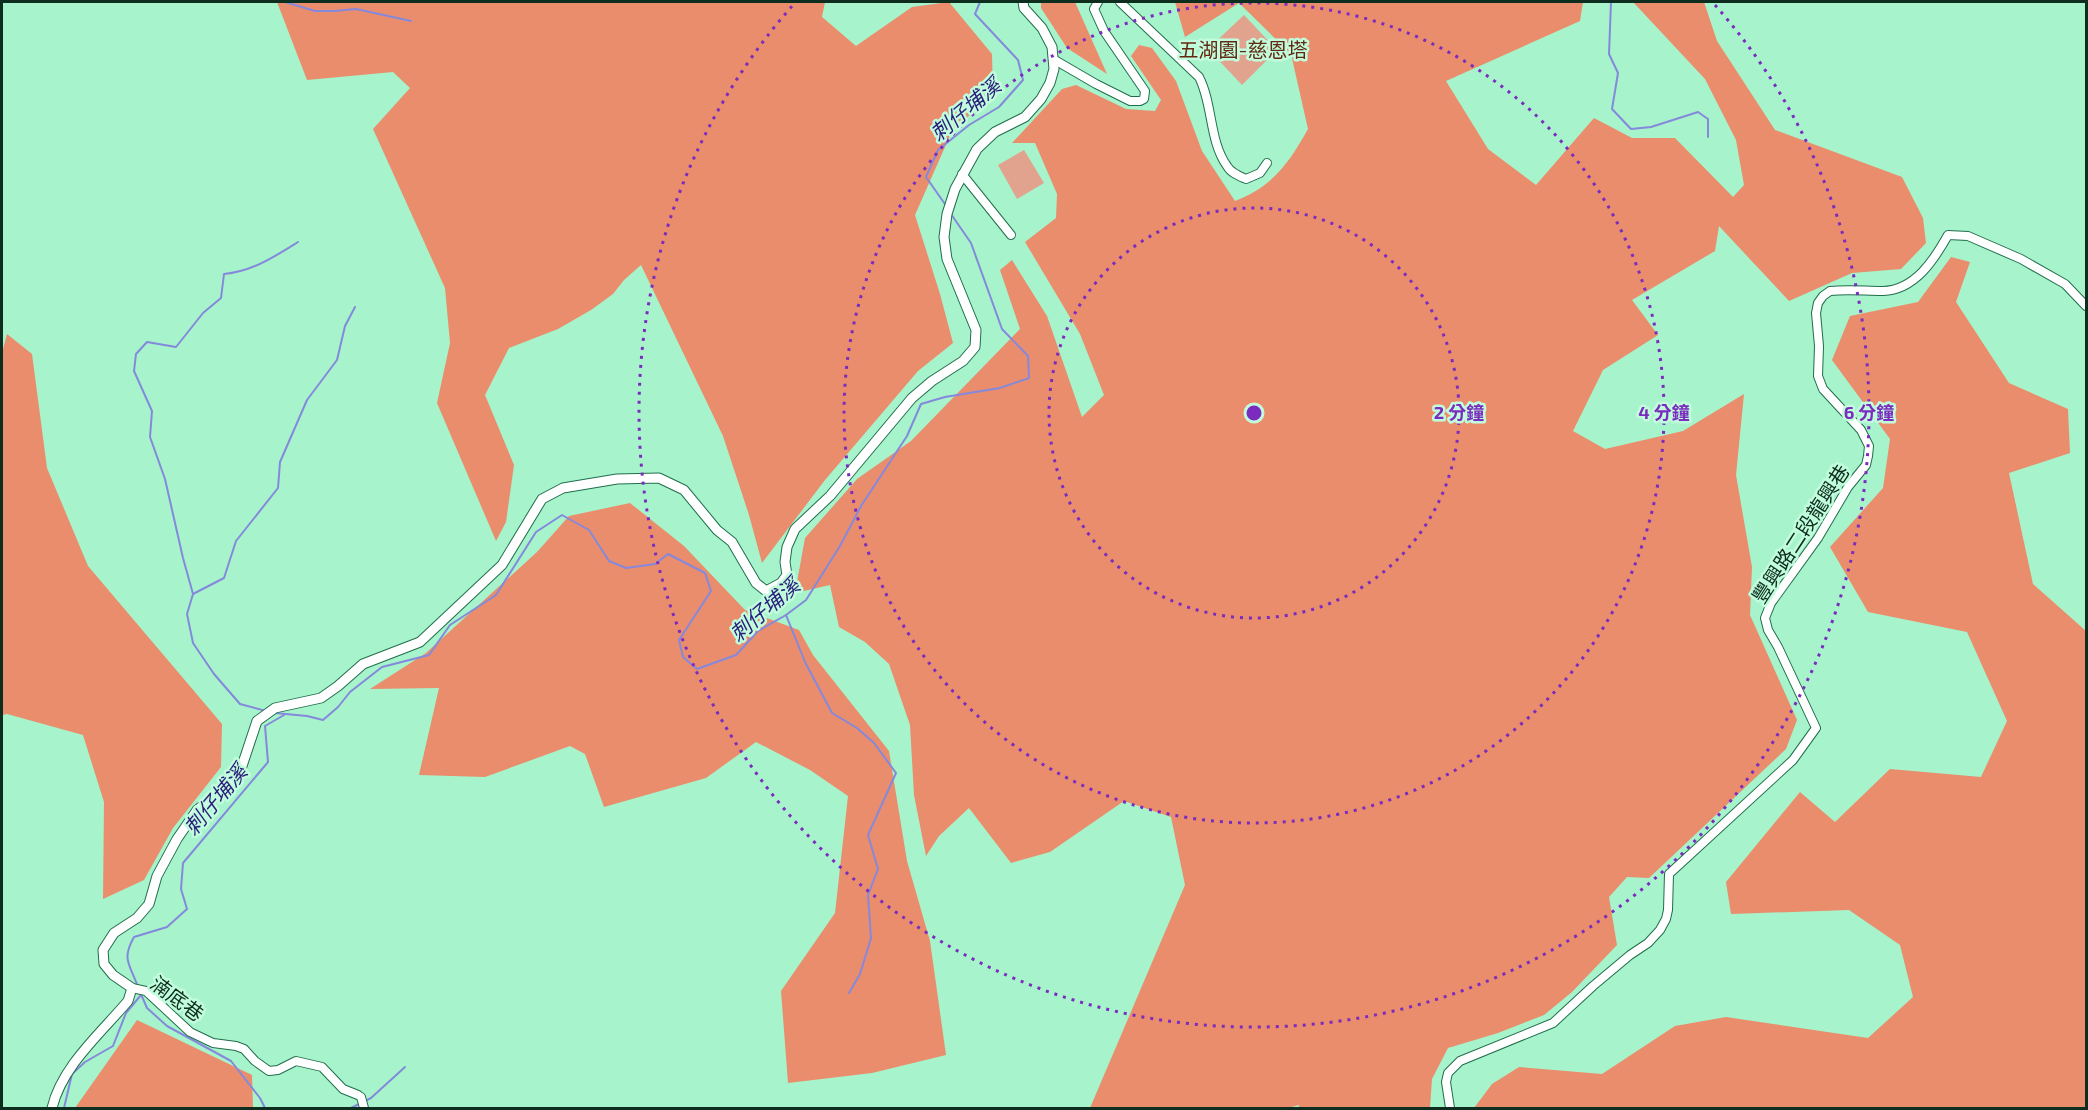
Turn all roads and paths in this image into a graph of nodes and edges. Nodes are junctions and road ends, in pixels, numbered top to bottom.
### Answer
1 (1023, 2) edge
2 (1098, 2) edge
3 (1120, 2) edge
4 (1053, 59) junction
5 (1267, 163) dead end
6 (962, 174) junction
7 (1011, 235) dead end
8 (2086, 306) edge
9 (132, 987) junction
10 (52, 1108) edge
11 (364, 1108) edge
12 (1450, 1108) edge

1 - 4 street
2 - 4 street
3 - 5 street
4 - 6 street
6 - 7 street
6 - 9 street
8 - 12 street, 豐興路二段龍興巷
9 - 10 street
9 - 11 street, 湳底巷

